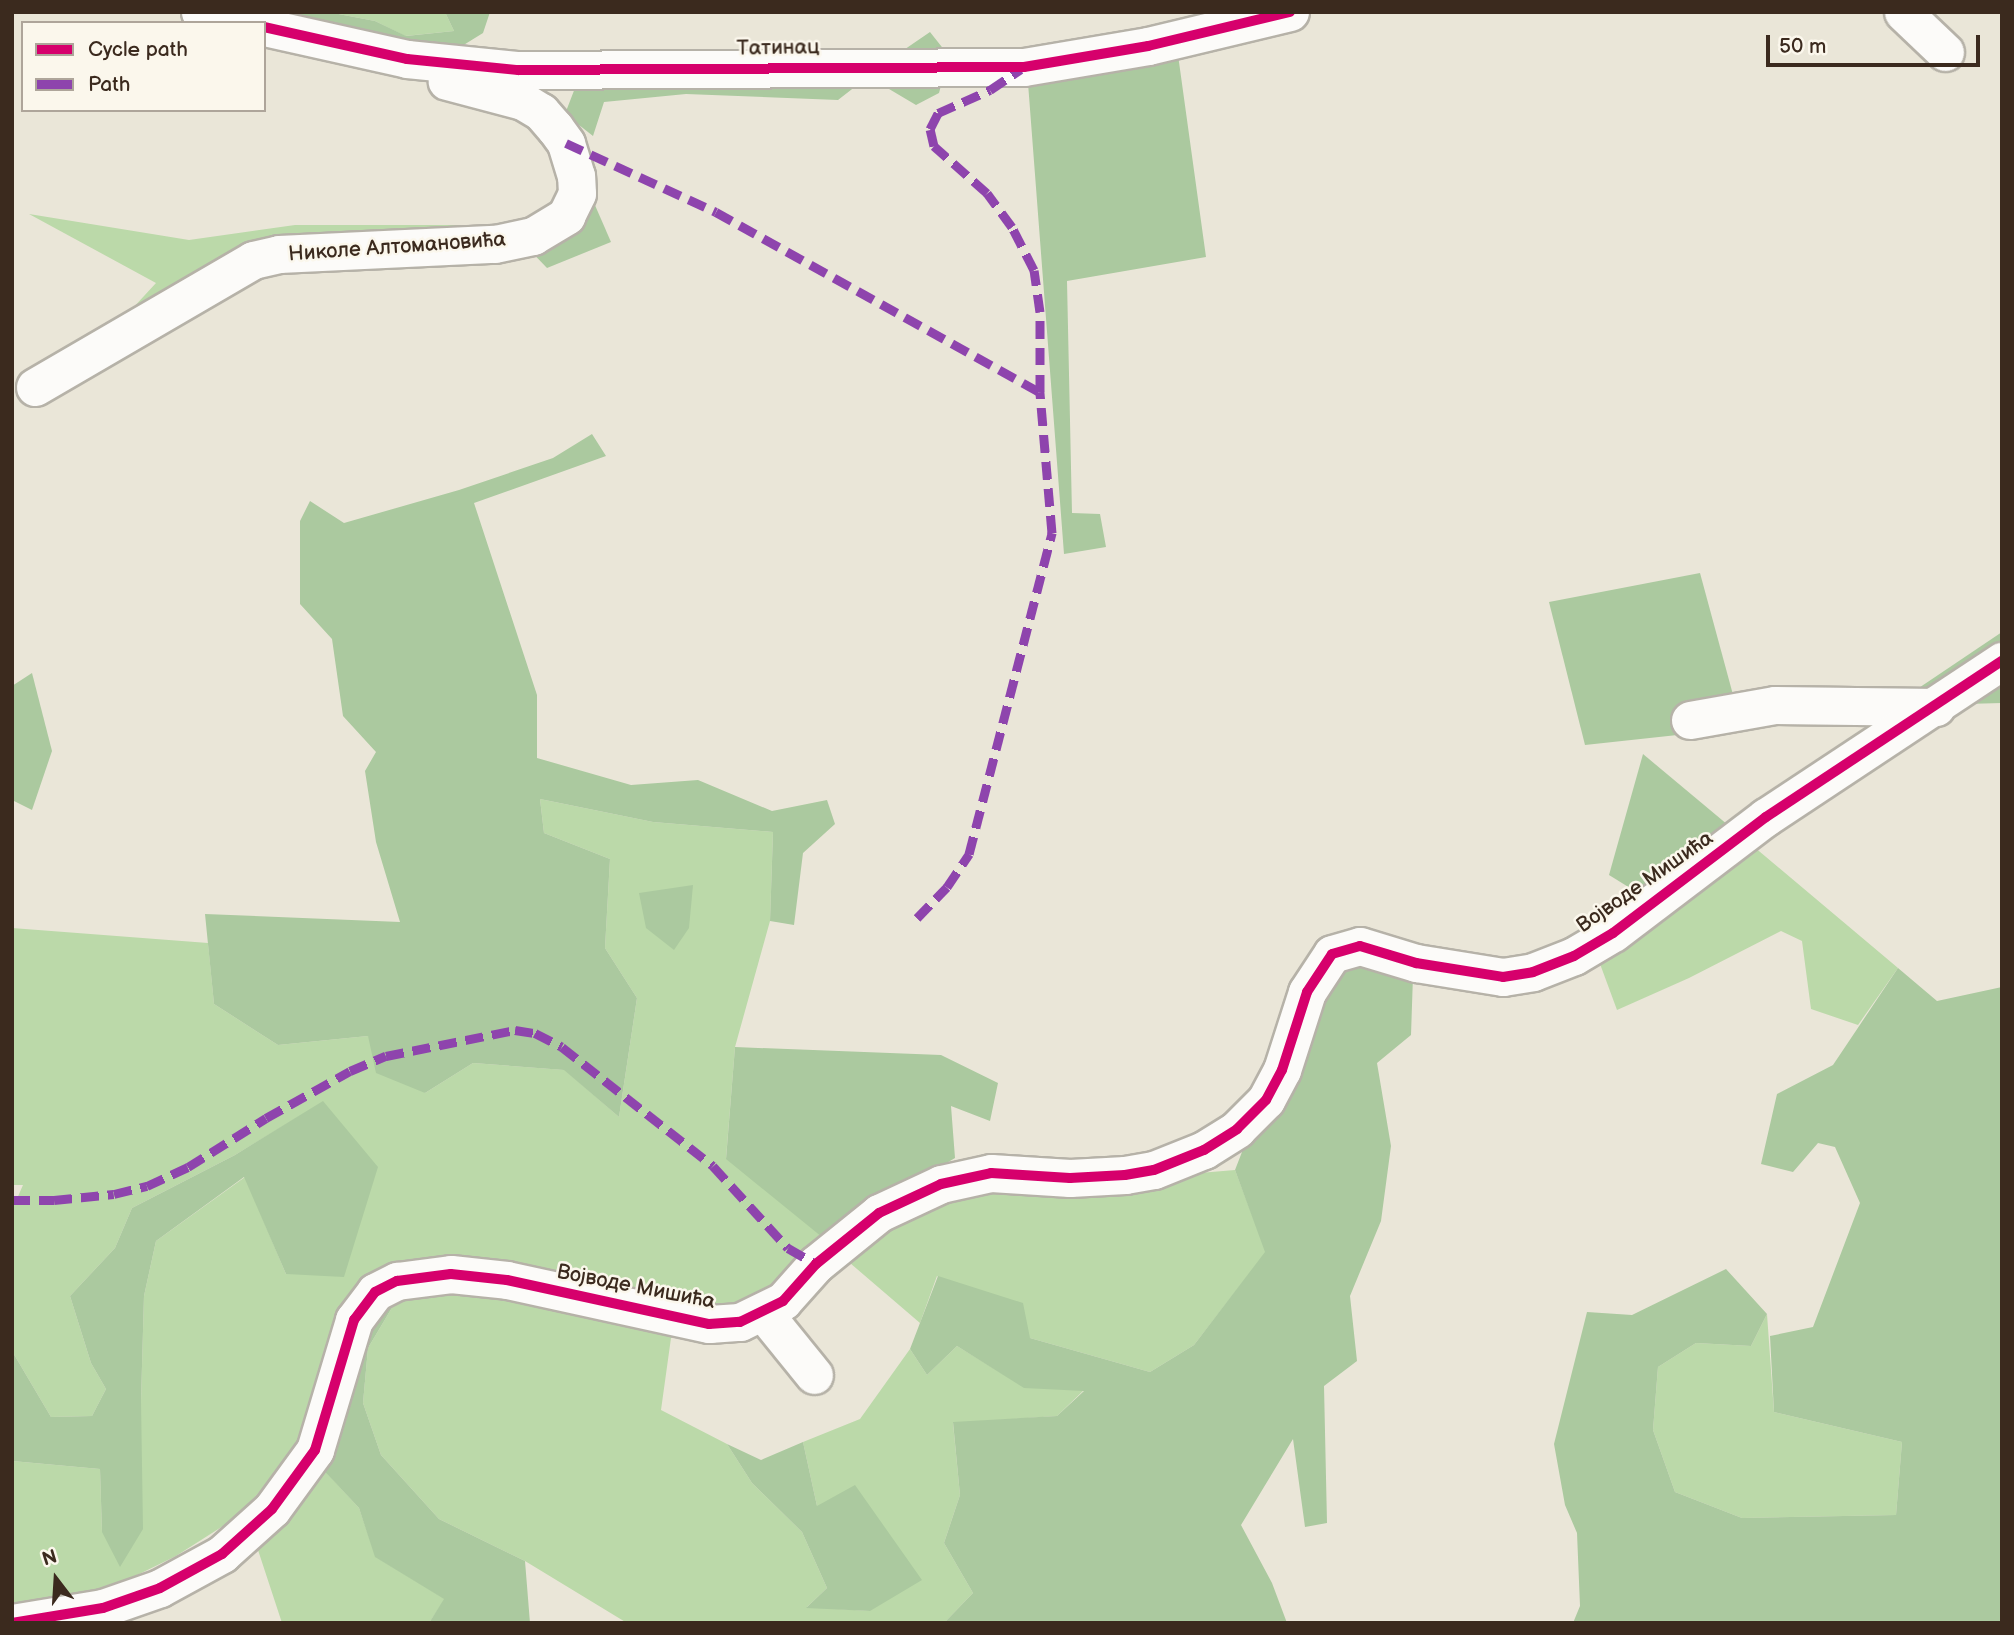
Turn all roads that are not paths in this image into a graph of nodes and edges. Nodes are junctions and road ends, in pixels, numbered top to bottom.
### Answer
1 (201, 12) edge
2 (1290, 12) edge
3 (1903, 12) edge
4 (239, 21) edge
5 (266, 27) edge
6 (1945, 52) dead end
7 (407, 59) junction
8 (36, 387) dead end
9 (2002, 660) edge
10 (1936, 707) junction
11 (1690, 720) dead end
12 (763, 1312) junction
13 (814, 1375) dead end
14 (12, 1623) edge

1 - 4 street
2 - 7 street, Татинац
3 - 6 street
5 - 7 street, Татинац
7 - 8 street, Николе Алтомановића
9 - 10 street, Војводе Мишића
10 - 11 street
10 - 12 street, Војводе Мишића
12 - 13 street
12 - 14 street, Војводе Мишића

